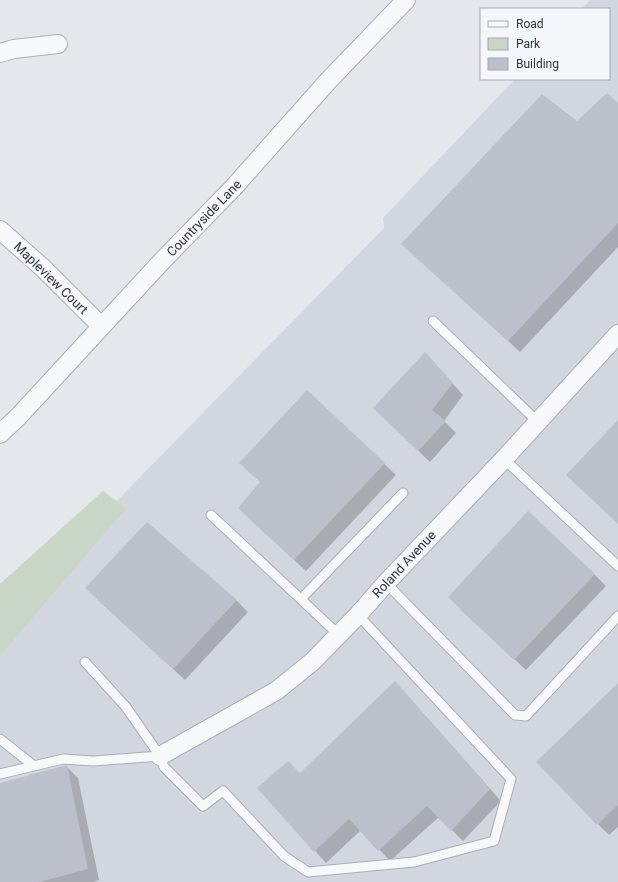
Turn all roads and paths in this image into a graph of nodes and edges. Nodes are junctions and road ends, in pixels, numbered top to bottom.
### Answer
1 (406, 0) edge
2 (58, 44) dead end
3 (0, 53) edge
4 (0, 230) edge
5 (433, 321) dead end
6 (101, 326) junction
7 (618, 334) edge
8 (538, 422) junction
9 (0, 434) edge
10 (504, 459) junction
11 (403, 493) dead end
12 (211, 514) dead end
13 (618, 566) edge
14 (386, 583) junction
15 (301, 599) junction
16 (358, 615) junction
17 (618, 616) edge
18 (339, 635) junction
19 (85, 662) dead end
20 (0, 739) edge
21 (160, 756) junction
22 (34, 766) junction
23 (0, 774) edge

1 - 6 street, Countryside Lane
2 - 3 street
4 - 6 street, Mapleview Court
5 - 8 lane
6 - 9 street, Countryside Lane
7 - 8 street, Roland Avenue
8 - 10 street, Roland Avenue
10 - 13 lane
10 - 14 street, Roland Avenue
11 - 15 lane
12 - 15 lane
14 - 16 street, Roland Avenue
14 - 17 lane
15 - 18 lane
16 - 18 street, Roland Avenue
16 - 21 lane
18 - 21 street, Roland Avenue
19 - 21 lane
20 - 22 lane
21 - 22 lane
22 - 23 lane

